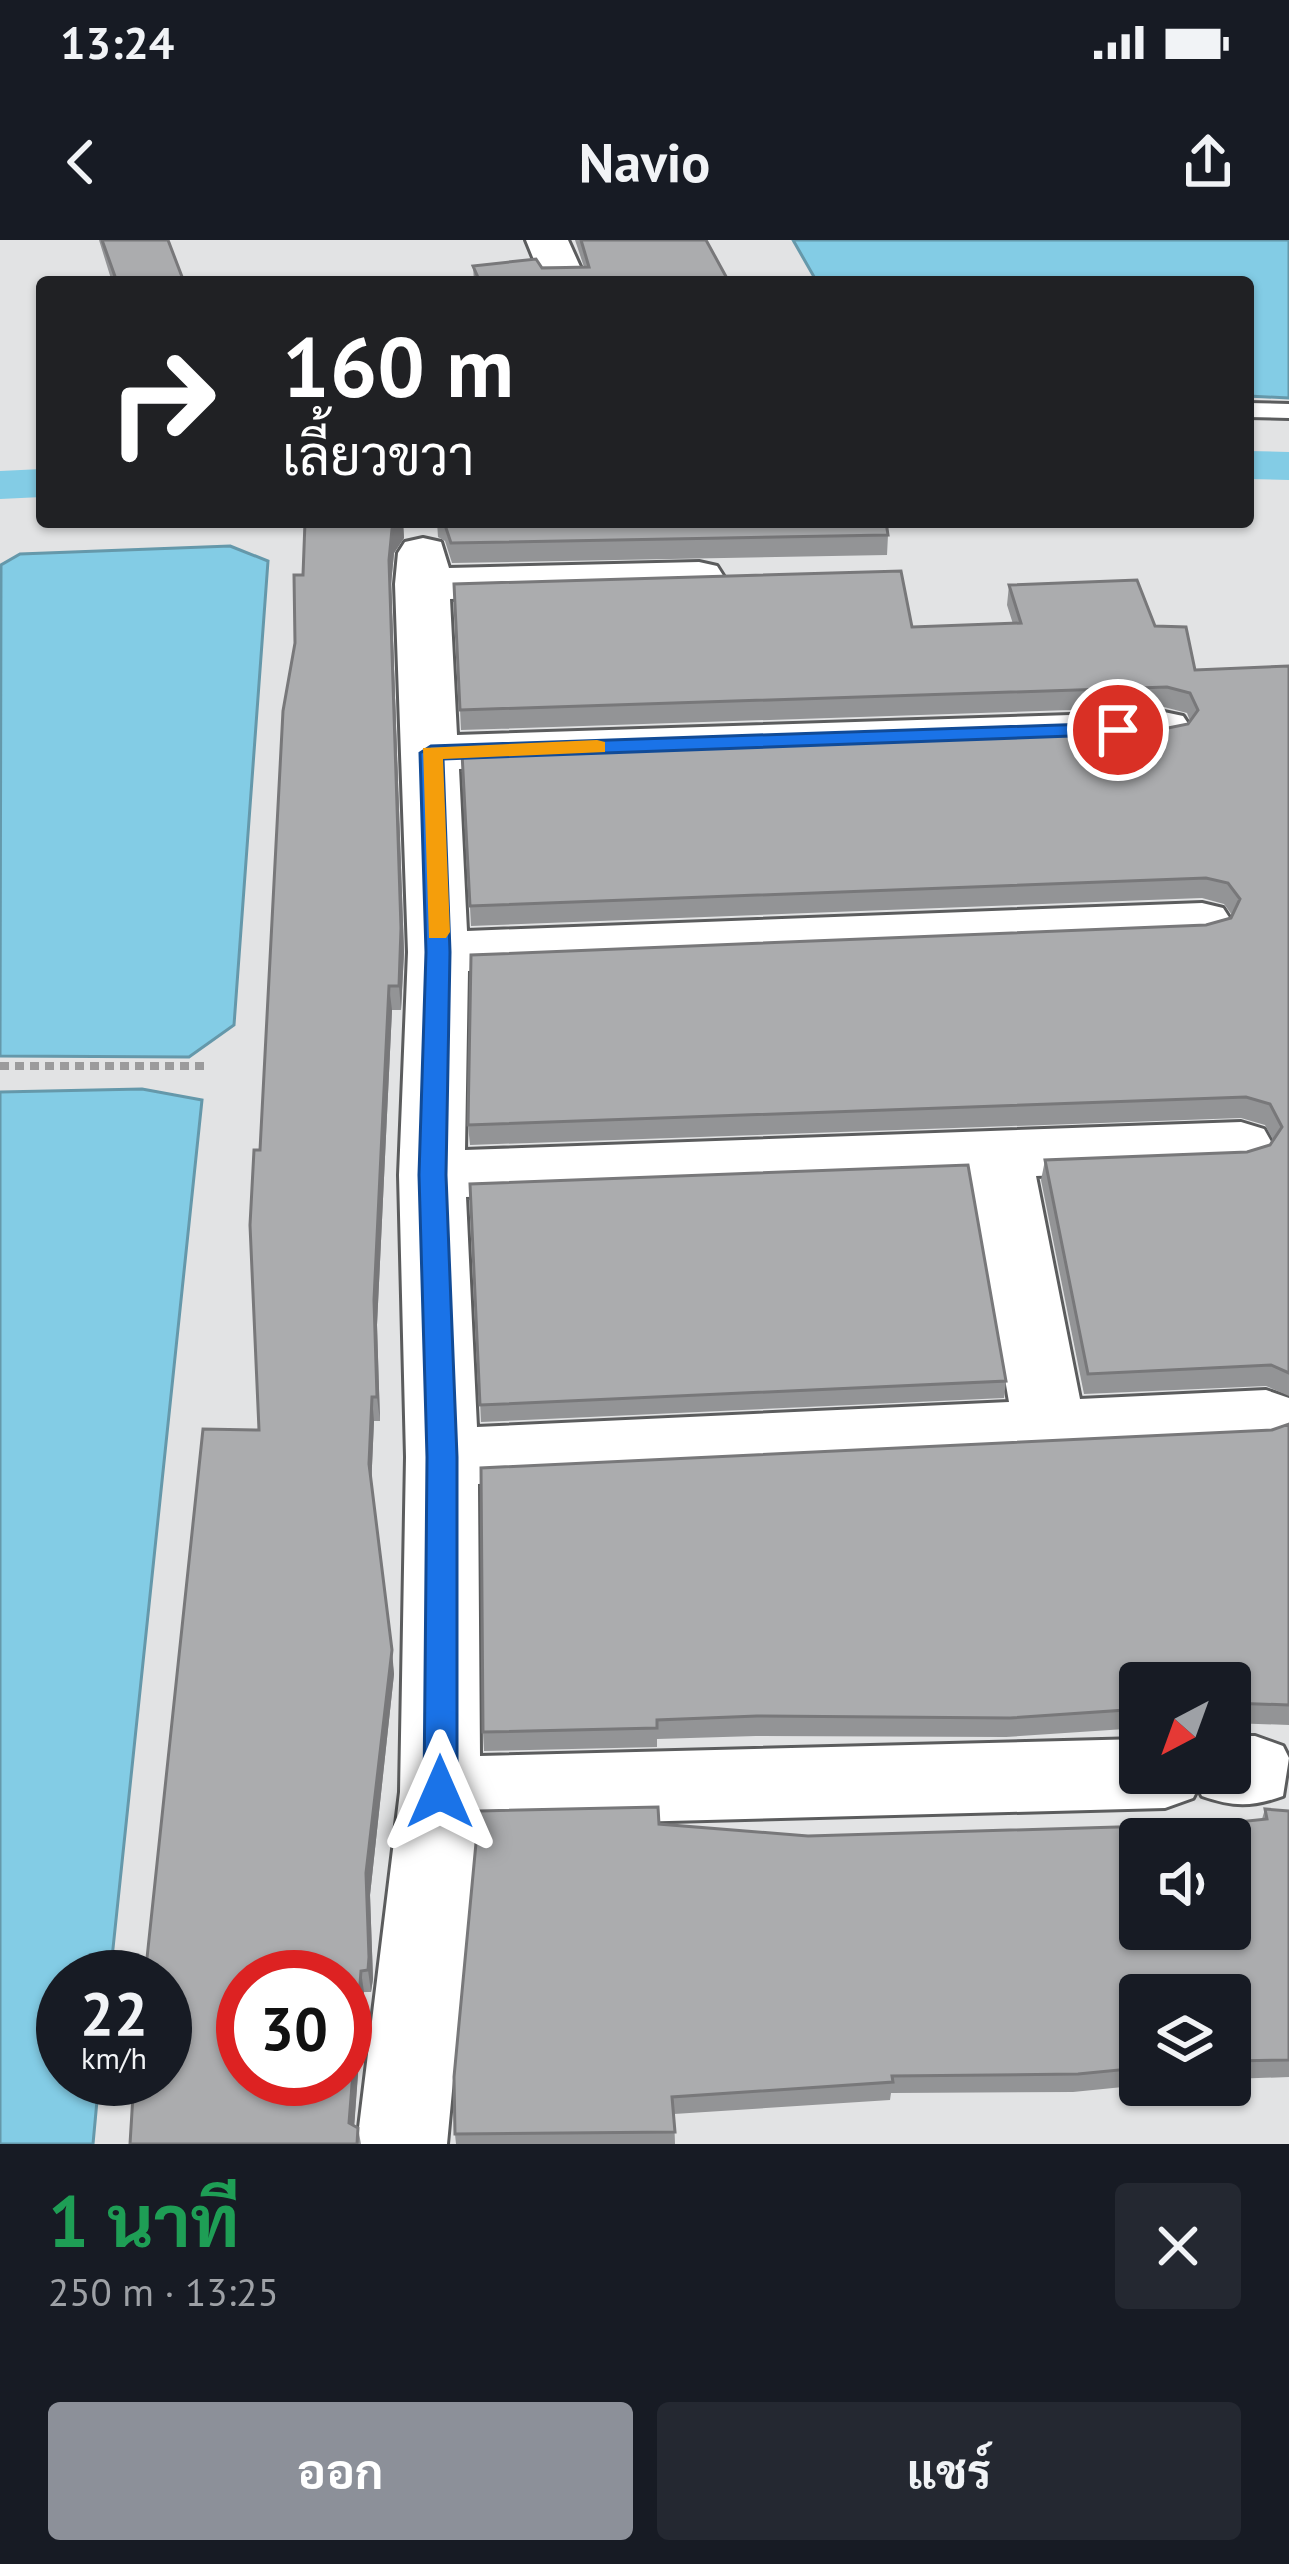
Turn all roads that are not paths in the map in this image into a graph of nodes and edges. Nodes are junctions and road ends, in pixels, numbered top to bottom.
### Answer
1 (547, 240) edge
2 (562, 276) edge
3 (1254, 410) edge
4 (1289, 411) edge
5 (744, 576) edge
6 (1164, 728) edge
7 (431, 753) junction
8 (1202, 922) edge
9 (438, 952) junction
10 (1240, 1144) dead end
11 (998, 1150) junction
12 (432, 1175) junction
13 (1266, 1418) dead end
14 (1050, 1429) junction
15 (442, 1457) junction
16 (1119, 1774) edge
17 (440, 1792) junction
18 (402, 2144) edge

1 - 2 street
3 - 4 lane
5 - 7 street
6 - 7 street
7 - 9 street
8 - 9 street
9 - 12 street
10 - 11 street
11 - 12 street
11 - 14 street
12 - 15 street
13 - 14 street
14 - 15 street
15 - 17 street
16 - 17 street
17 - 18 street

